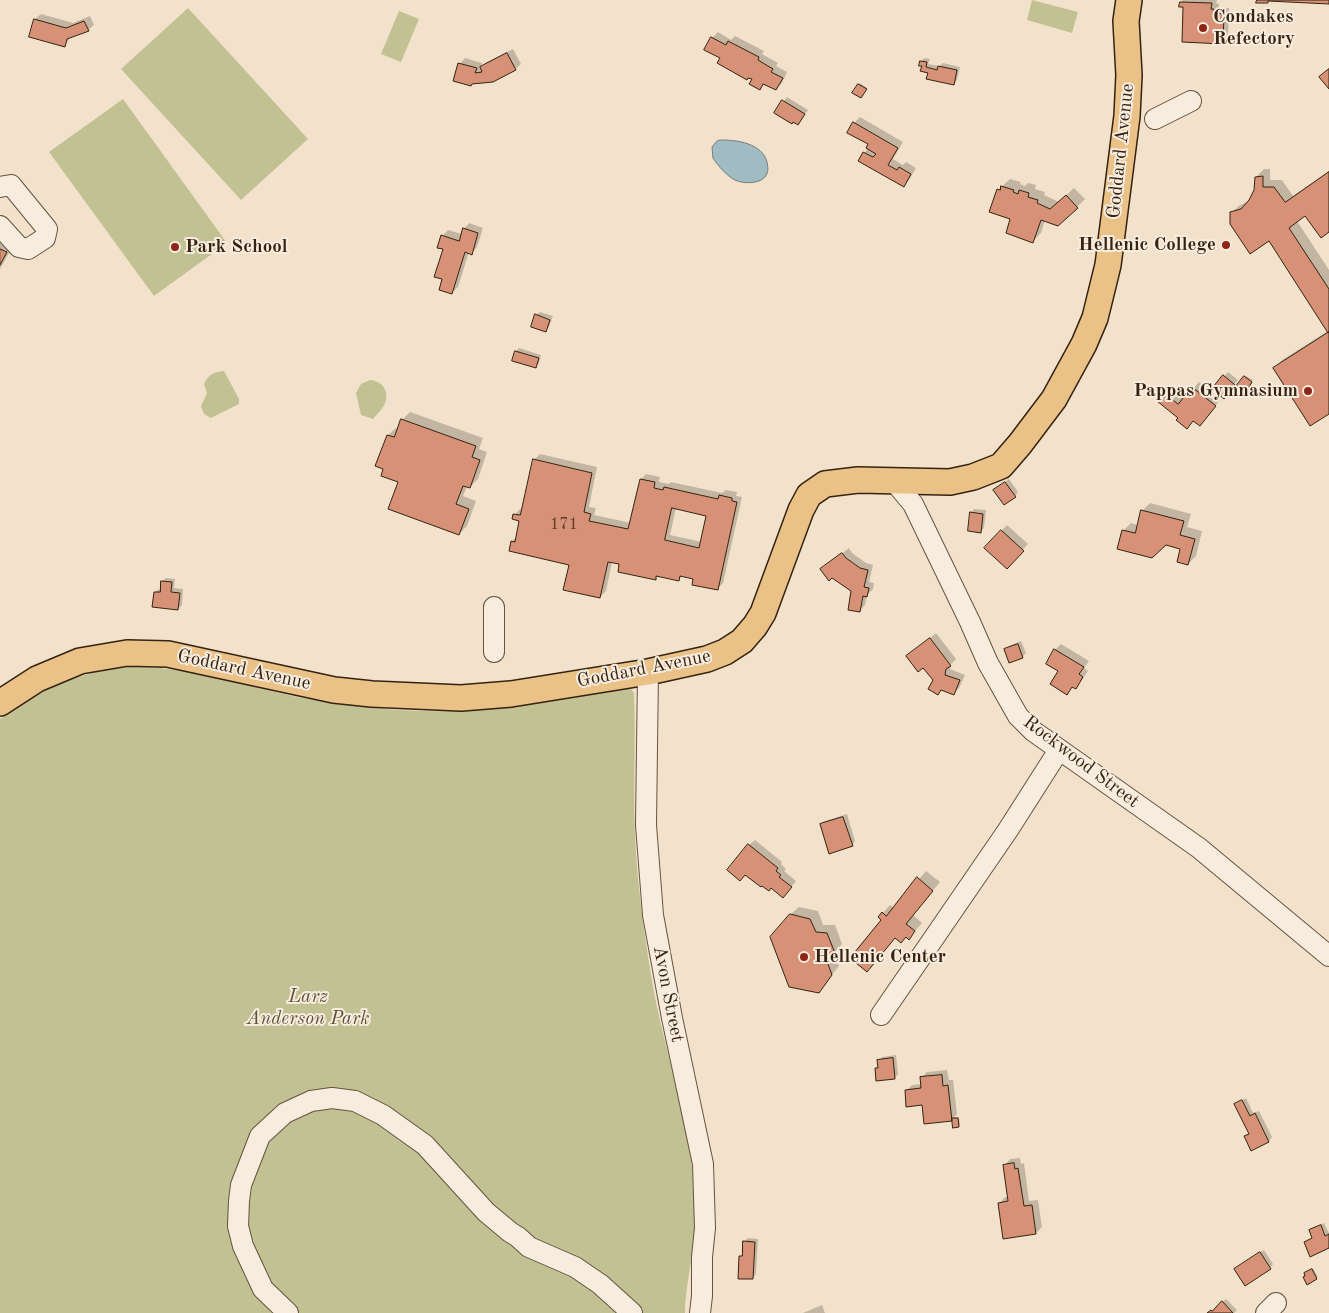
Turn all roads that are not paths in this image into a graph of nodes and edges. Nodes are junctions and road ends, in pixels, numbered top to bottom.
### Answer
1 (1129, 0) edge
2 (1191, 101) dead end
3 (1155, 119) dead end
4 (0, 187) edge
5 (0, 226) edge
6 (893, 480) junction
7 (494, 607) dead end
8 (494, 652) dead end
9 (648, 672) junction
10 (0, 703) edge
11 (1059, 750) junction
12 (1329, 956) edge
13 (881, 1015) dead end
14 (288, 1313) edge
15 (632, 1313) edge
16 (700, 1313) edge

1 - 6 main road, Goddard Avenue
2 - 3 street
4 - 5 street
6 - 9 main road, Goddard Avenue
6 - 11 street, Rockwood Street
7 - 8 street
9 - 10 main road, Goddard Avenue
9 - 16 street, Avon Street
11 - 12 street, Rockwood Street
11 - 13 street
14 - 15 street

